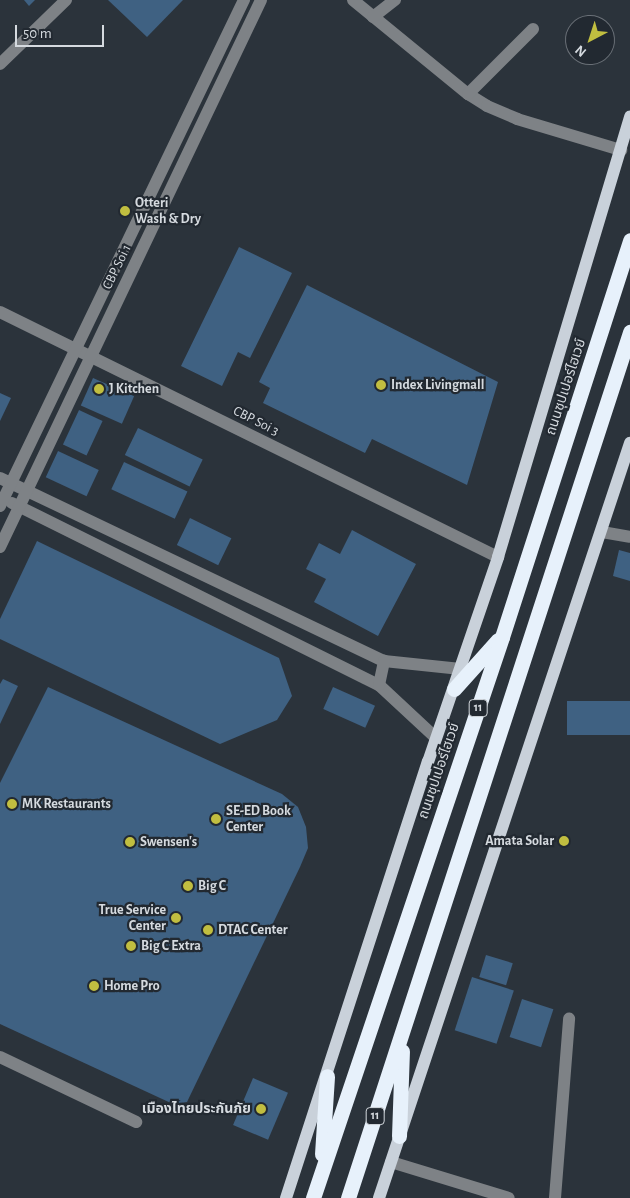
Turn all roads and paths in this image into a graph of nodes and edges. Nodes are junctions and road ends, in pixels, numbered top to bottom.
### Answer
1 (66, 0) edge
2 (244, 0) edge
3 (261, 0) edge
4 (353, 0) edge
5 (395, 0) edge
6 (373, 17) junction
7 (533, 29) dead end
8 (0, 64) edge
9 (468, 94) junction
10 (191, 109) junction
11 (206, 116) junction
12 (630, 116) edge
13 (621, 150) junction
14 (630, 240) edge
15 (0, 312) edge
16 (630, 332) edge
17 (74, 349) junction
18 (91, 357) junction
19 (630, 443) edge
20 (5, 481) edge
21 (27, 491) junction
22 (1, 501) edge
23 (19, 506) junction
24 (602, 532) junction
25 (630, 537) edge
26 (0, 547) edge
27 (498, 557) junction
28 (502, 636) junction
29 (384, 661) junction
30 (461, 668) junction
31 (379, 685) junction
32 (454, 689) junction
33 (436, 738) junction
34 (569, 1019) dead end
35 (403, 1034) junction
36 (0, 1057) edge
37 (327, 1076) junction
38 (136, 1122) dead end
39 (399, 1136) junction
40 (391, 1162) junction
41 (321, 1176) junction
42 (286, 1198) edge
43 (314, 1198) edge
44 (348, 1198) edge
45 (379, 1198) edge
46 (509, 1198) edge
47 (555, 1198) edge

1 - 8 street
2 - 10 street, CBP Soi 1
3 - 11 street, CBP Soi 1
4 - 6 street
5 - 6 street
6 - 9 street
7 - 9 street
9 - 13 street
10 - 11 street
10 - 17 street, CBP Soi 1
11 - 18 street, CBP Soi 1
12 - 13 main road
13 - 27 main road
14 - 28 highway, ถนนซุปเปอร์ไฮเวย์ / 11
15 - 17 street, CBP Soi 3
16 - 35 highway, 11
17 - 18 street, CBP Soi 3
17 - 20 street, CBP Soi 1
18 - 21 street, CBP Soi 1
18 - 27 street, CBP Soi 3
19 - 24 main road
20 - 21 street
20 - 22 street, CBP Soi 1
21 - 23 street, CBP Soi 1
21 - 29 street
22 - 23 street
23 - 26 street, CBP Soi 1
23 - 31 street
24 - 25 street
24 - 39 main road
27 - 30 main road
28 - 32 highway
28 - 41 highway, ถนนซุปเปอร์ไฮเวย์ / 11
29 - 30 street
29 - 31 street
30 - 32 main road
31 - 33 street
32 - 33 main road
33 - 37 main road
34 - 47 street
35 - 39 highway
35 - 44 highway, 11
36 - 38 street
37 - 41 highway
37 - 42 main road
39 - 40 main road
40 - 45 main road
40 - 46 street
41 - 43 highway, ถนนซุปเปอร์ไฮเวย์ / 11

